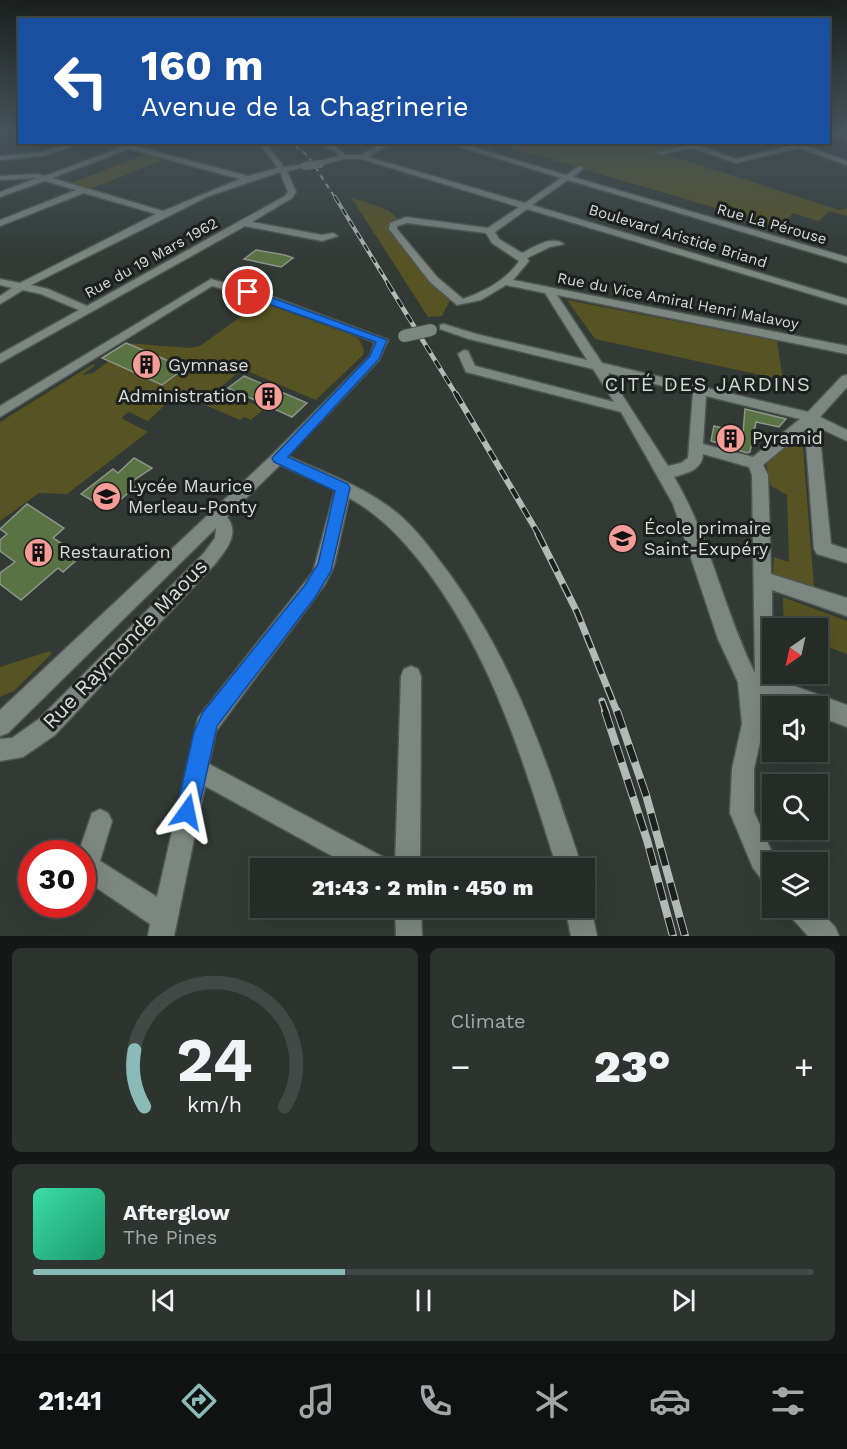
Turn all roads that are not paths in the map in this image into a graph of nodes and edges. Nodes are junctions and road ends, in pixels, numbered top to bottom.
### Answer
1 (59, 173) edge
2 (226, 173) edge
3 (270, 173) edge
4 (283, 173) edge
5 (414, 173) edge
6 (551, 173) edge
7 (573, 173) edge
8 (566, 177) junction
9 (0, 178) edge
10 (45, 178) junction
11 (246, 178) junction
12 (84, 190) junction
13 (0, 195) edge
14 (525, 206) junction
15 (165, 214) junction
16 (244, 223) junction
17 (0, 224) edge
18 (490, 231) junction
19 (333, 236) dead end
20 (559, 244) dead end
21 (522, 257) junction
22 (847, 260) edge
23 (503, 281) junction
24 (0, 282) edge
25 (23, 285) junction
26 (549, 291) junction
27 (0, 301) edge
28 (847, 302) edge
29 (461, 303) junction
30 (87, 310) junction
31 (444, 327) junction
32 (382, 340) junction
33 (847, 350) edge
34 (464, 354) dead end
35 (0, 359) edge
36 (594, 365) junction
37 (847, 379) edge
38 (700, 391) junction
39 (625, 409) junction
40 (0, 412) edge
41 (811, 418) junction
42 (847, 436) edge
43 (696, 447) junction
44 (279, 458) junction
45 (755, 463) junction
46 (664, 473) junction
47 (343, 488) junction
48 (218, 517) junction
49 (847, 556) edge
50 (762, 579) junction
51 (847, 607) edge
52 (411, 676) dead end
53 (757, 683) junction
54 (847, 716) edge
55 (0, 725) edge
56 (0, 750) edge
57 (196, 769) junction
58 (100, 821) dead end
59 (360, 858) edge
60 (406, 858) edge
61 (566, 858) edge
62 (762, 859) edge
63 (408, 918) edge
64 (580, 918) edge
65 (809, 918) edge
66 (163, 927) edge
67 (409, 936) edge
68 (585, 936) edge
69 (826, 936) edge

1 - 10 street
2 - 11 street
3 - 11 street
4 - 16 street, Rue du 19 Mars 1962
5 - 14 street, Boulevard Aristide Briand
6 - 8 street, Rue La Pérouse
7 - 8 street
8 - 14 street
8 - 22 street, Rue La Pérouse
9 - 10 street
10 - 12 street
10 - 13 street
11 - 15 street
12 - 15 street
12 - 17 street
14 - 18 street
14 - 28 street, Boulevard Aristide Briand
15 - 25 street
16 - 19 street
16 - 30 street, Rue du 19 Mars 1962
18 - 21 street
18 - 29 street
20 - 21 street
21 - 23 street
23 - 26 street, Rue du Vice Amiral Henri Malavoy
23 - 29 street
24 - 25 street
25 - 27 street
25 - 30 street
26 - 33 street, Rue du Vice Amiral Henri Malavoy
26 - 36 street
29 - 31 street
30 - 35 street, Rue du 19 Mars 1962
31 - 32 street, bridge
31 - 36 street
32 - 40 street
32 - 44 street, Rue Raymonde Maous
34 - 39 street
36 - 38 street
36 - 39 street
37 - 41 street
38 - 41 street
38 - 43 street
39 - 46 street
41 - 42 street
41 - 45 street
41 - 49 street
43 - 45 street
43 - 46 street
44 - 47 street
44 - 48 street, Rue Raymonde Maous
45 - 50 street
46 - 53 street
47 - 57 street
47 - 61 street
48 - 55 street, Rue Raymonde Maous
48 - 56 street, Rue Raymonde Maous
50 - 51 street
50 - 53 street
52 - 60 street
53 - 54 street
53 - 62 street
57 - 59 street
57 - 66 street
58 - 66 street
63 - 67 street
64 - 68 street
65 - 69 street

